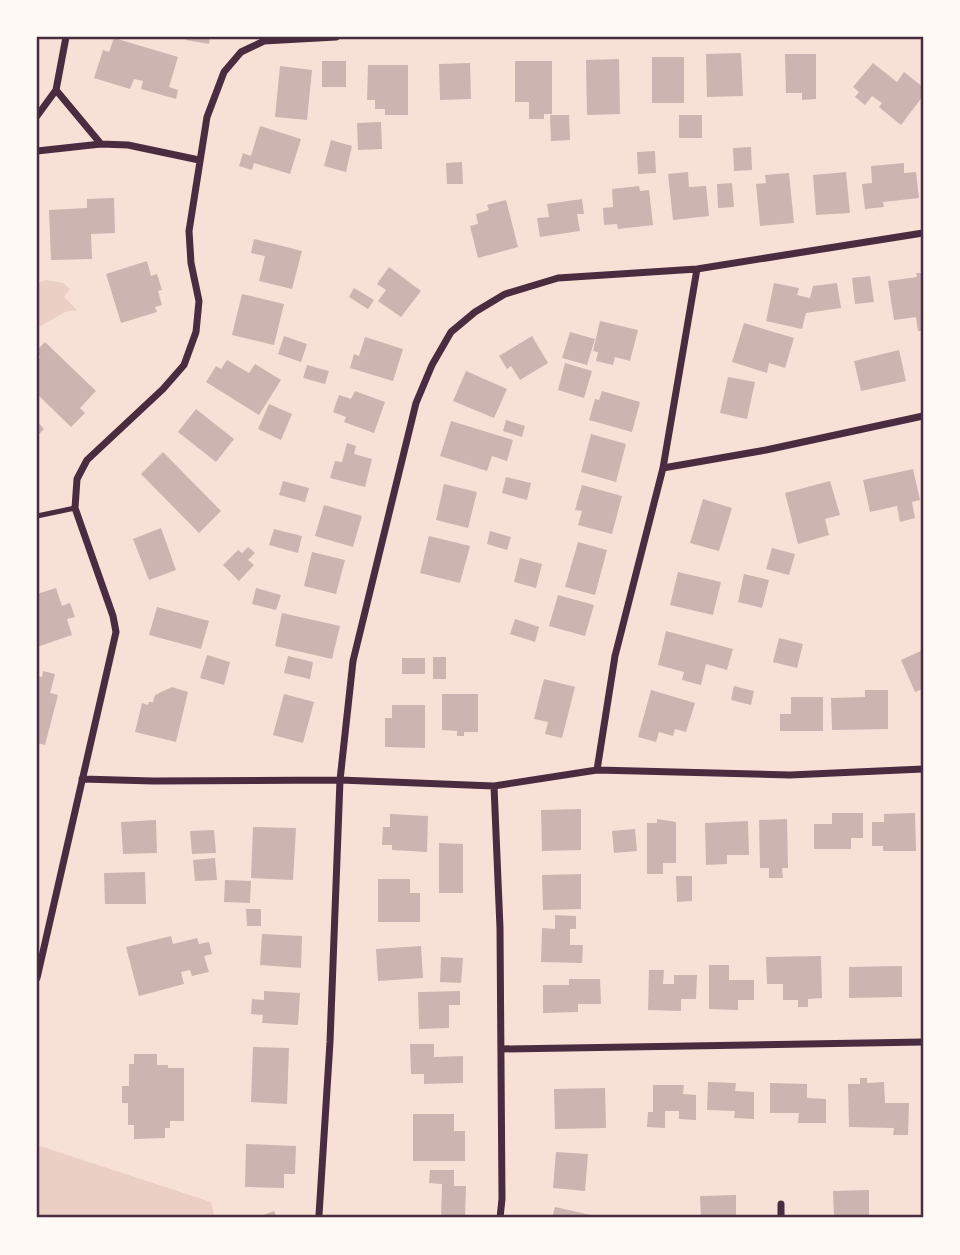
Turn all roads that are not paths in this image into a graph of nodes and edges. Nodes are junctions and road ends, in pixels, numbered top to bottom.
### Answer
1 (66, 37) edge
2 (336, 37) edge
3 (56, 90) junction
4 (37, 116) edge
5 (101, 144) junction
6 (37, 151) edge
7 (199, 160) junction
8 (923, 233) edge
9 (697, 269) junction
10 (923, 416) edge
11 (663, 468) junction
12 (75, 508) junction
13 (37, 516) edge
14 (923, 769) edge
15 (597, 770) junction
16 (82, 779) junction
17 (340, 780) junction
18 (494, 786) junction
19 (37, 978) edge
20 (923, 1042) edge
21 (502, 1049) junction
22 (781, 1205) dead end
23 (318, 1215) dead end
24 (500, 1218) edge
25 (781, 1218) edge

1 - 3 street
2 - 7 street
3 - 4 street
3 - 5 street
5 - 6 street
5 - 7 street
7 - 12 street
8 - 9 street
9 - 11 street
9 - 17 street
10 - 11 street
11 - 15 street
12 - 13 lane
12 - 16 street
14 - 15 street
15 - 18 street
16 - 17 street
16 - 19 street
17 - 18 street
17 - 23 street
18 - 21 street
20 - 21 street
21 - 24 street
22 - 25 street

